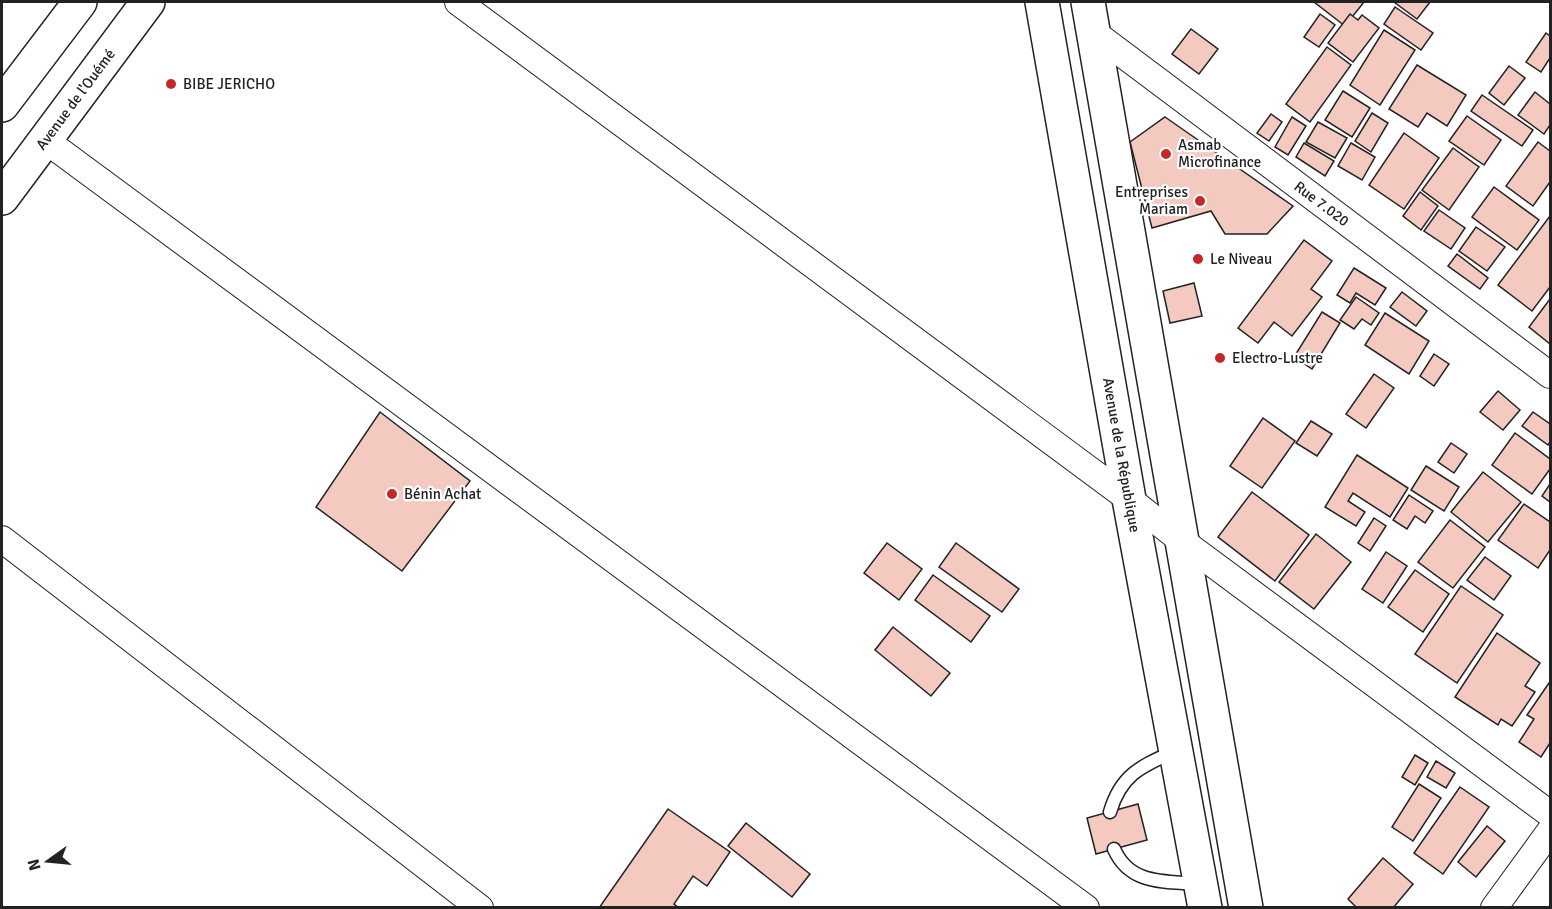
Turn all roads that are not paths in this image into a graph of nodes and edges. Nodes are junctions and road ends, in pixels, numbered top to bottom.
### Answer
1 (148, 2) edge
2 (458, 2) edge
3 (1042, 2) edge
4 (77, 3) edge
5 (1090, 17) edge
6 (2, 105) edge
7 (45, 140) junction
8 (2, 198) edge
9 (1551, 375) edge
10 (1129, 499) junction
11 (2, 539) edge
12 (1182, 541) junction
13 (1176, 750) junction
14 (1110, 812) dead end
15 (1551, 814) edge
16 (1551, 831) edge
17 (1114, 849) dead end
18 (1203, 896) edge
19 (480, 908) edge
20 (1086, 908) edge
21 (1246, 908) edge
22 (1494, 908) edge

1 - 7 main road, Avenue de l'Ouémé
2 - 10 street
3 - 10 main road, Avenue de la République
4 - 6 main road
5 - 9 street, Rue 7.020
5 - 12 main road
7 - 8 main road, Avenue de l'Ouémé
7 - 20 street
10 - 12 street
10 - 13 main road, Avenue de la République
11 - 19 street
12 - 15 street
12 - 21 main road
13 - 14 lane
13 - 18 main road, Avenue de la République
16 - 22 street
17 - 18 lane

